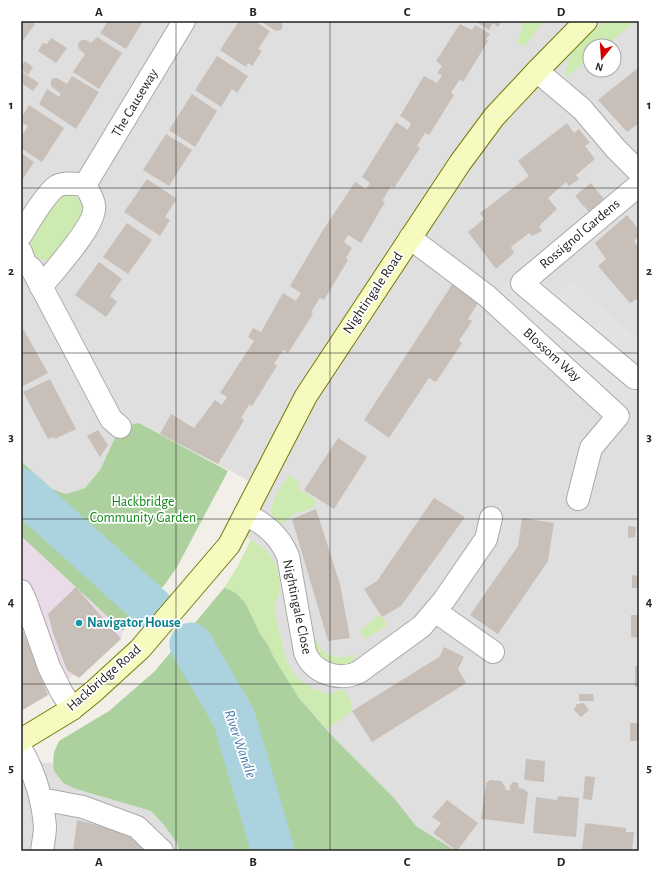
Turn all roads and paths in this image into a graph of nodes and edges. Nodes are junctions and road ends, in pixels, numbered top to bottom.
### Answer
1 (184, 21) edge
2 (586, 21) edge
3 (536, 71) junction
4 (639, 172) edge
5 (85, 185) junction
6 (639, 185) edge
7 (21, 235) edge
8 (410, 238) junction
9 (21, 252) edge
10 (41, 287) junction
11 (635, 378) dead end
12 (120, 427) dead end
13 (578, 499) dead end
14 (245, 514) junction
15 (491, 518) dead end
16 (192, 587) joint
17 (21, 592) edge
18 (435, 611) junction
19 (493, 652) dead end
20 (72, 708) junction
21 (21, 740) edge
22 (21, 749) edge
23 (41, 799) junction
24 (42, 851) edge
25 (162, 851) edge

1 - 5 street, The Causeway
2 - 3 main road, Nightingale Road
3 - 4 street
3 - 8 main road, Nightingale Road
5 - 7 street
5 - 10 street
6 - 11 street, Rossignol Gardens
8 - 13 street, Blossom Way
8 - 14 main road, Nightingale Road
9 - 10 street
10 - 12 street
14 - 16 main road, Nightingale Road
14 - 18 street, Nightingale Close
15 - 18 street, Nightingale Close
16 - 20 main road, Hackbridge Road
17 - 20 street
18 - 19 street
20 - 21 main road, Hackbridge Road
22 - 23 street
23 - 24 street
23 - 25 street

